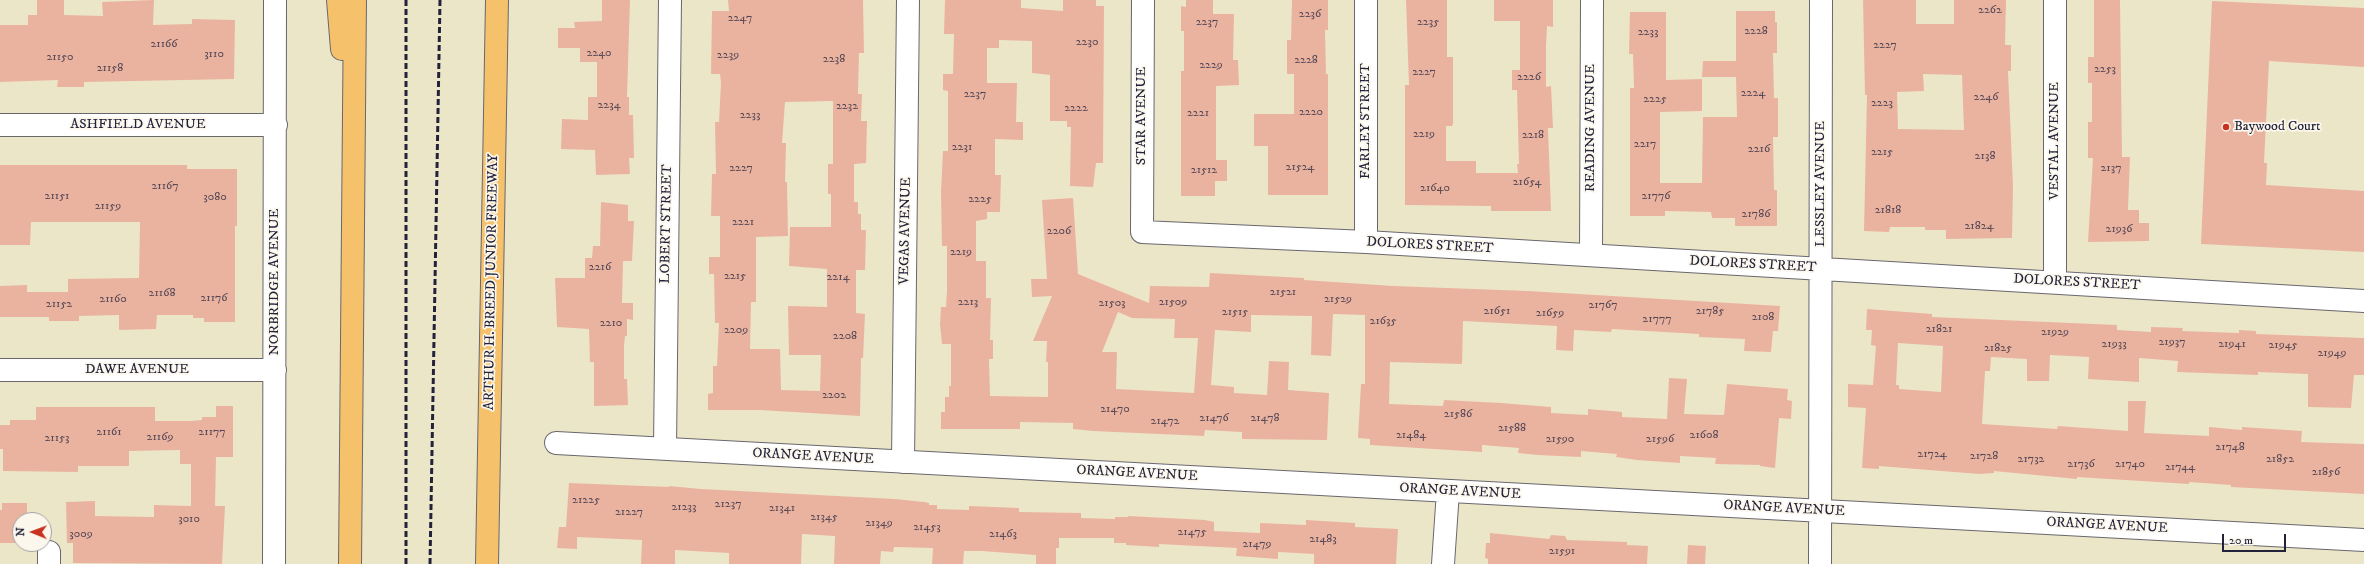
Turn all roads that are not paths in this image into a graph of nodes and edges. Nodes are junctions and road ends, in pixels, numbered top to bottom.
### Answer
1 (275, 0) edge
2 (338, 0) edge
3 (355, 0) edge
4 (497, 0) edge
5 (670, 0) edge
6 (908, 0) edge
7 (1142, 0) edge
8 (1366, 0) edge
9 (1592, 0) edge
10 (1821, 0) edge
11 (2055, 0) edge
12 (0, 125) edge
13 (276, 126) junction
14 (353, 179) junction
15 (1142, 232) joint
16 (1366, 242) junction
17 (1591, 256) junction
18 (1820, 269) junction
19 (2055, 282) junction
20 (2364, 301) edge
21 (0, 370) edge
22 (275, 370) junction
23 (556, 443) dead end
24 (665, 448) junction
25 (903, 462) junction
26 (1448, 492) junction
27 (1820, 512) junction
28 (2364, 540) edge
29 (274, 564) edge
30 (350, 564) edge
31 (487, 564) edge
32 (1443, 564) edge
33 (1820, 564) edge

1 - 13 street, NORBRIDGE AVENUE
2 - 14 highway
3 - 14 highway
4 - 31 highway, ARTHUR H. BREED JUNIOR FREEWAY
5 - 24 street, LOBERT STREET
6 - 25 street, VEGAS AVENUE
7 - 15 street, STAR AVENUE
8 - 16 street, FARLEY STREET
9 - 17 street, READING AVENUE
10 - 18 street, LESSLEY AVENUE
11 - 19 street, VESTAL AVENUE
12 - 13 street, ASHFIELD AVENUE
13 - 22 street, NORBRIDGE AVENUE
14 - 30 highway
15 - 16 street, DOLORES STREET
16 - 17 street, DOLORES STREET
17 - 18 street, DOLORES STREET
18 - 19 street, DOLORES STREET
18 - 27 street, LESSLEY AVENUE
19 - 20 street, DOLORES STREET
21 - 22 street, DAWE AVENUE
22 - 29 street, NORBRIDGE AVENUE
23 - 24 street, ORANGE AVENUE
24 - 25 street, ORANGE AVENUE
25 - 26 street, ORANGE AVENUE
26 - 27 street, ORANGE AVENUE
26 - 32 street
27 - 28 street, ORANGE AVENUE
27 - 33 street, LESSLEY AVENUE

